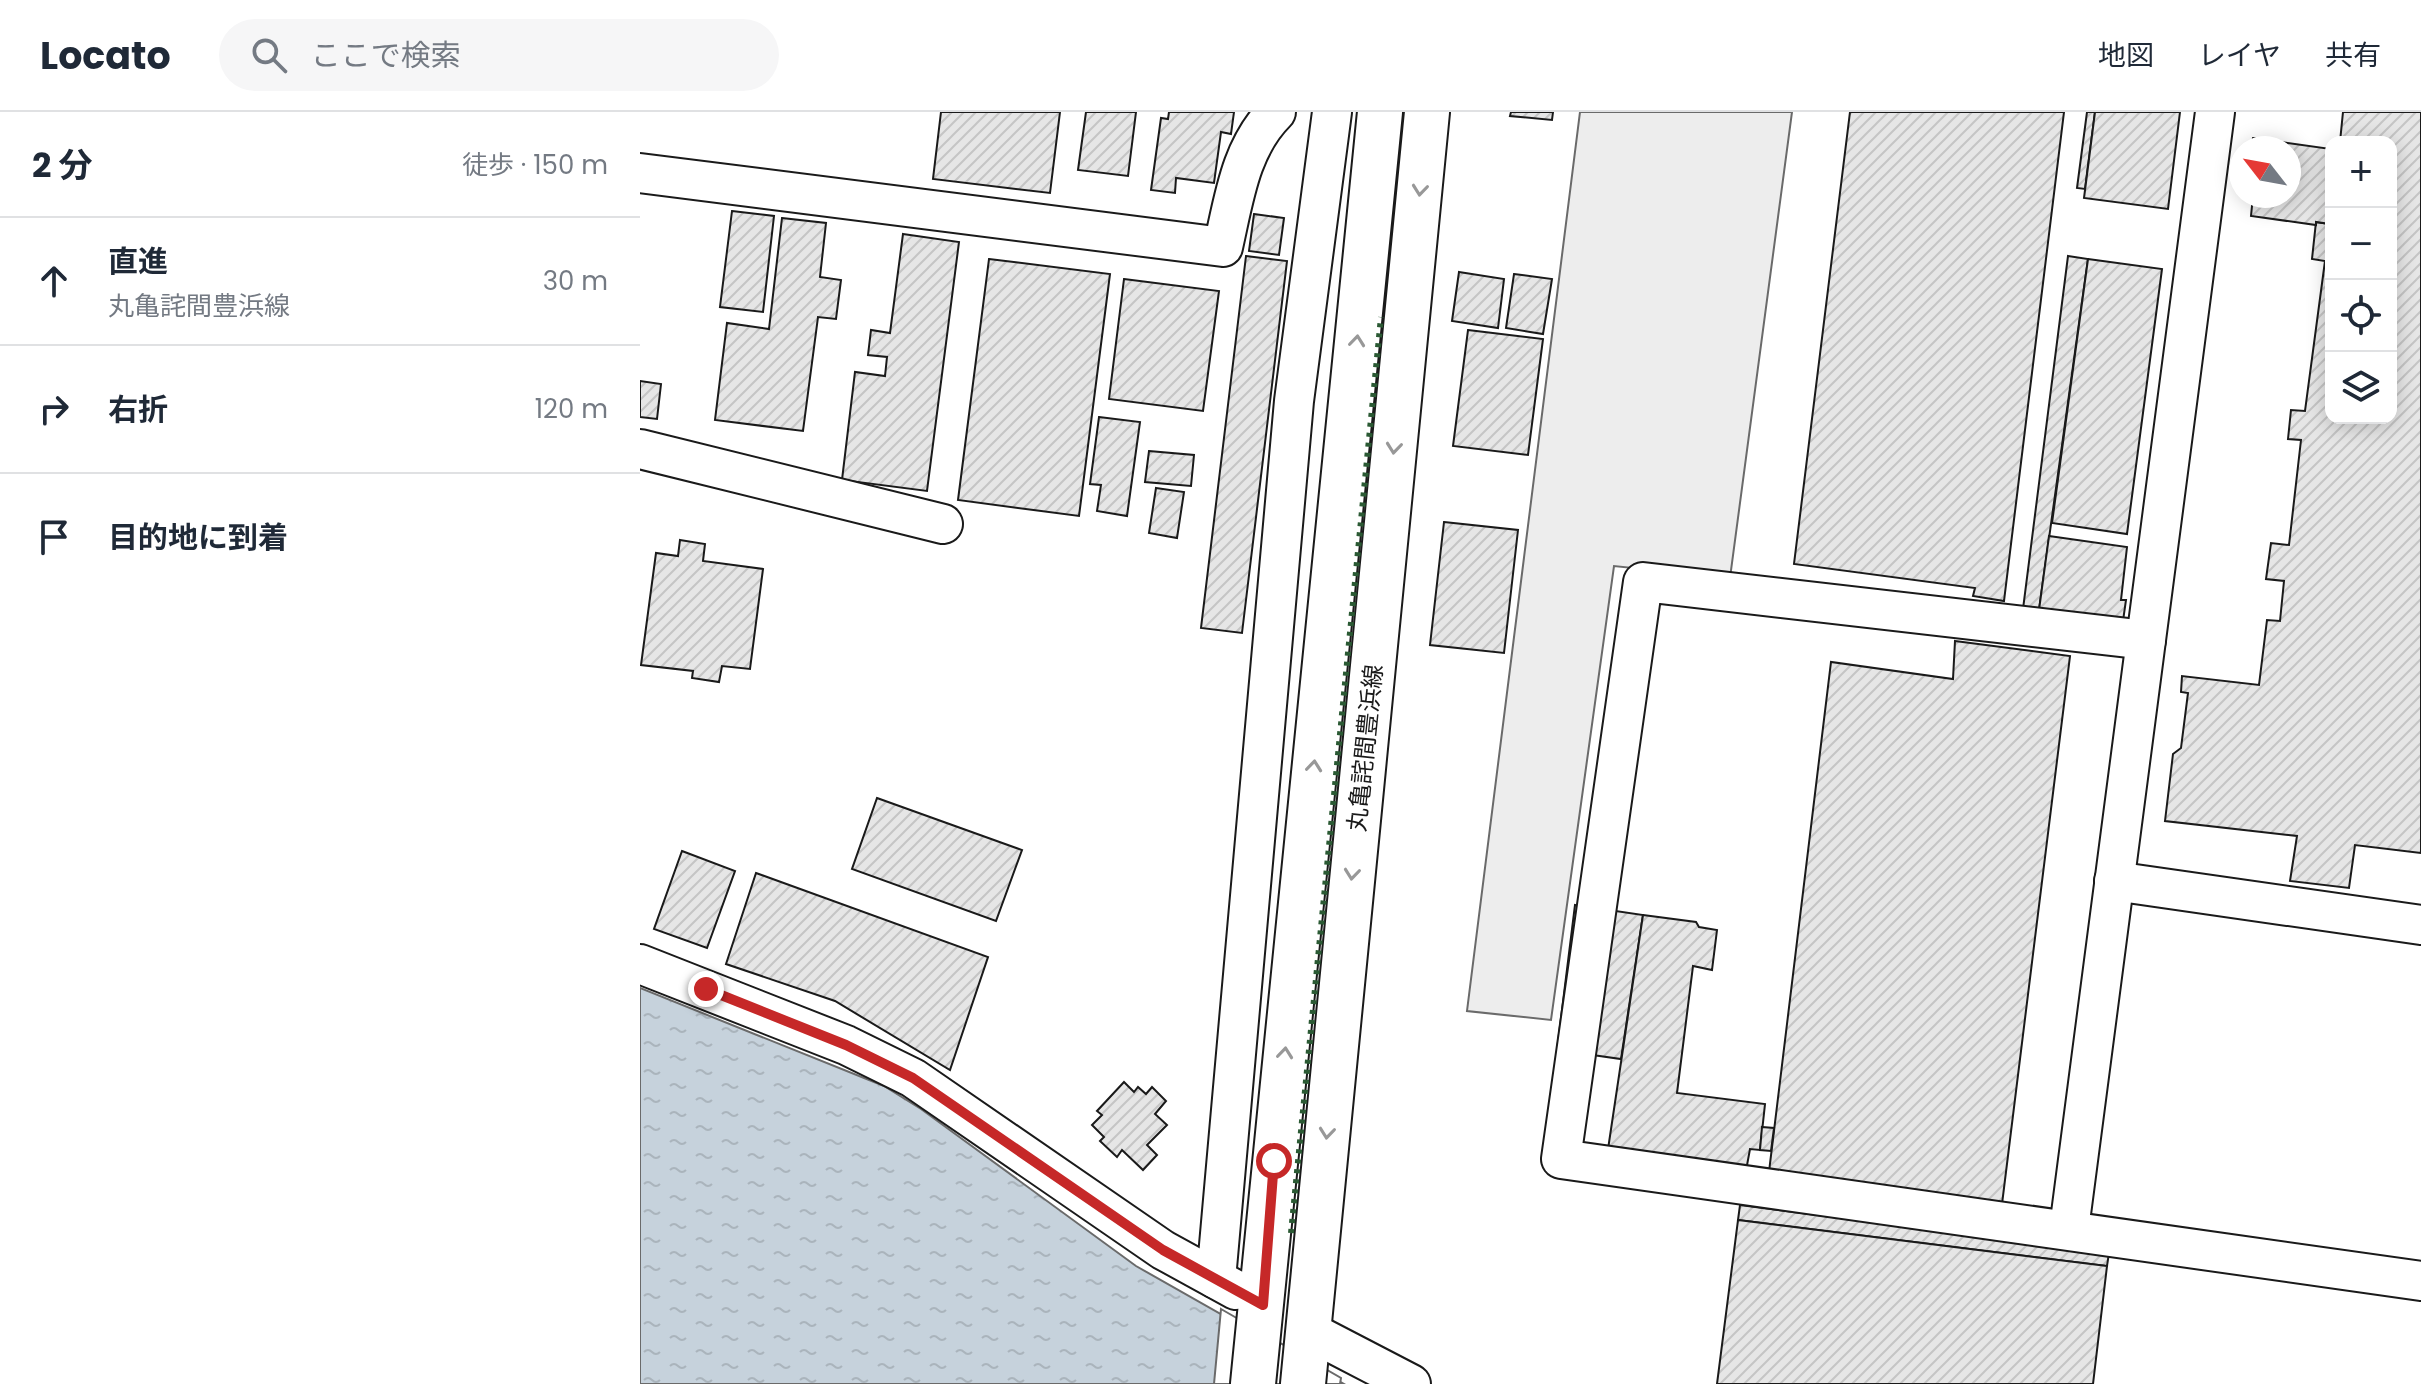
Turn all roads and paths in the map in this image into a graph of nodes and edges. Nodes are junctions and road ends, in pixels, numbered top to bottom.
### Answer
1 (1276, 112) edge
2 (1332, 112) edge
3 (1380, 112) edge
4 (1427, 112) edge
5 (2215, 112) edge
6 (640, 173) edge
7 (640, 449) edge
8 (943, 524) dead end
9 (2146, 640) junction
10 (2114, 881) junction
11 (2421, 925) edge
12 (640, 964) edge
13 (2069, 1229) junction
14 (1216, 1279) junction
15 (2421, 1281) edge
16 (1261, 1315) junction
17 (1305, 1356) edge
18 (1253, 1384) edge
19 (1411, 1384) edge

1 - 6 street
2 - 14 street
16 -> 3 main road, 丸亀詫間豊浜線
4 -> 17 main road, 丸亀詫間豊浜線
5 - 9 street
7 - 8 street
9 - 10 street
9 - 13 street
10 - 11 street
10 - 13 street
12 - 14 street
13 - 15 street
14 - 16 street
16 - 18 main road, 丸亀詫間豊浜線
17 - 19 street

